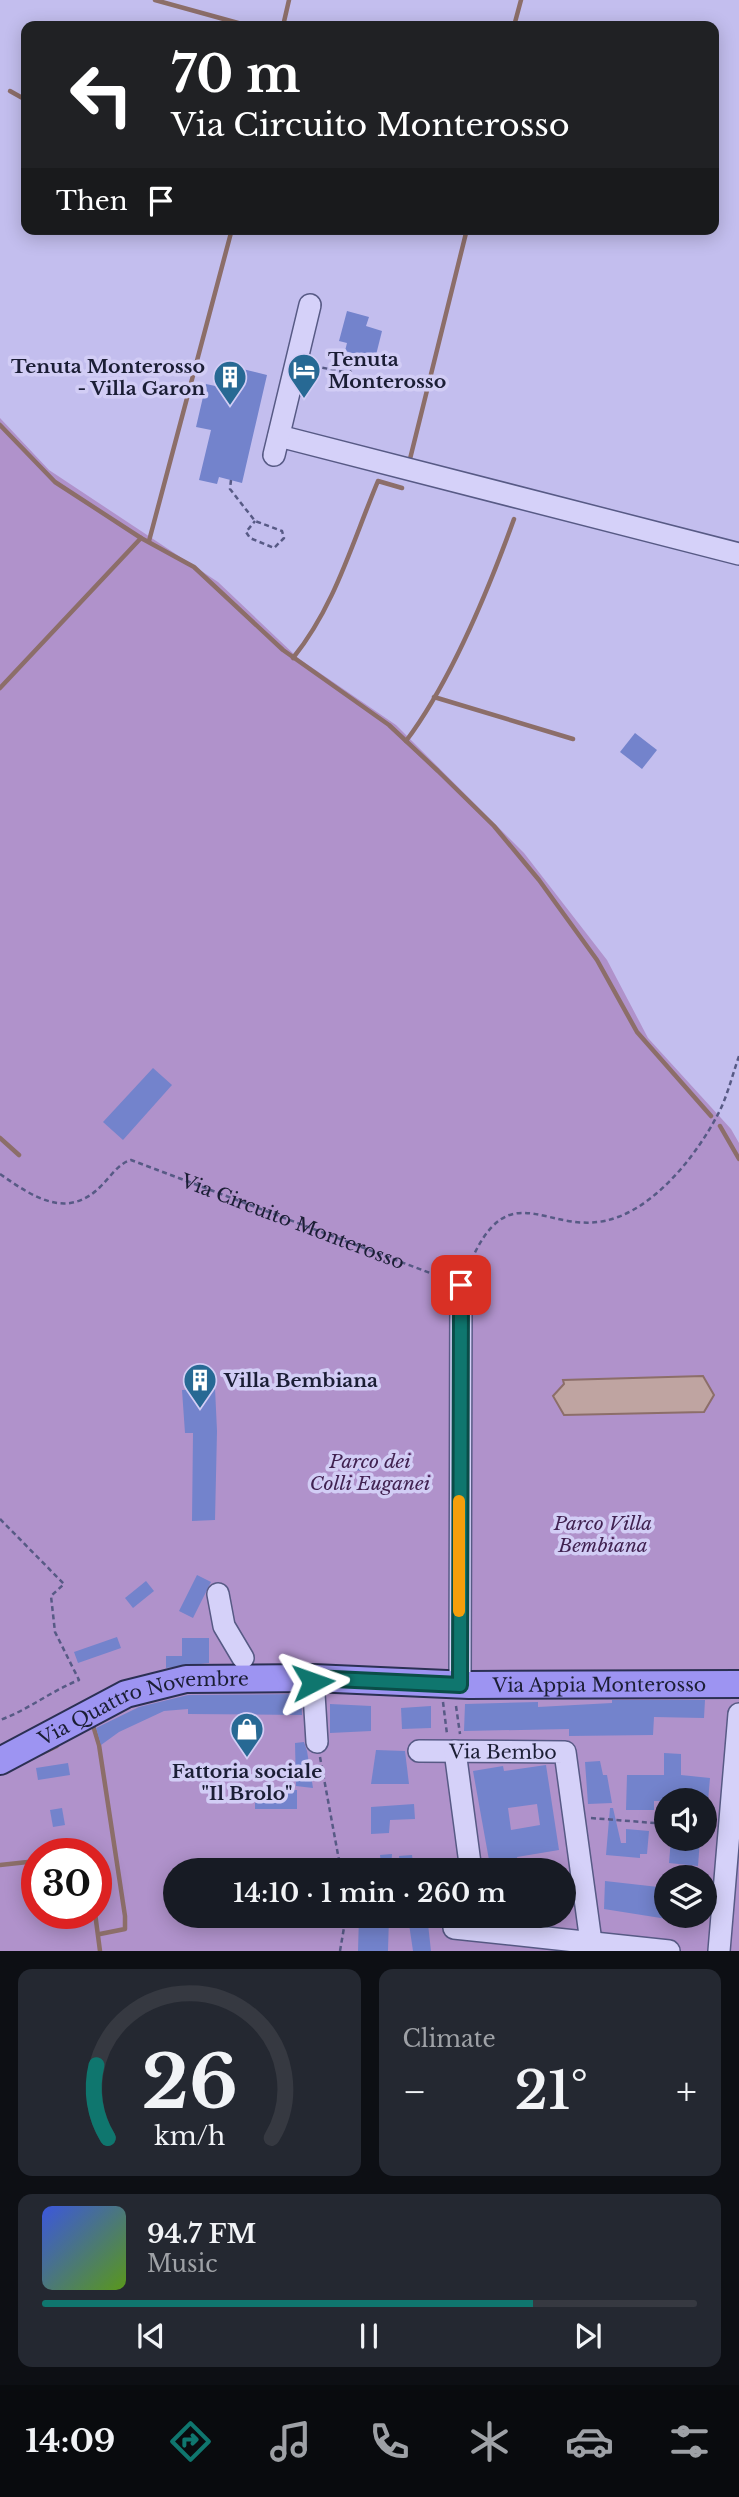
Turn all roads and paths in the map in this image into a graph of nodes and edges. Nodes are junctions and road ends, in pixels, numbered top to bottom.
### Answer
1 (310, 305) dead end
2 (361, 355) dead end
3 (297, 362) junction
4 (231, 480) dead end
5 (255, 521) junction
6 (739, 555) edge
7 (739, 1056) edge
8 (0, 1174) edge
9 (461, 1285) junction
10 (0, 1519) edge
11 (218, 1594) dead end
12 (243, 1658) dead end
13 (313, 1678) junction
14 (739, 1684) edge
15 (452, 1691) junction
16 (739, 1714) edge
17 (0, 1720) edge
18 (317, 1742) joint
19 (419, 1751) dead end
20 (455, 1751) junction
21 (0, 1762) edge
22 (574, 1816) junction
23 (654, 1823) edge
24 (339, 1858) edge
25 (469, 1858) edge
26 (345, 1928) edge
27 (454, 1928) dead end
28 (478, 1933) edge
29 (591, 1942) junction
30 (340, 1951) edge
31 (669, 1951) edge
32 (719, 1951) edge

1 - 3 street
2 - 3 path
3 - 6 street
4 - 5 path
5 - 5 path
7 - 9 path
8 - 9 path, Via Circuito Monterosso
9 - 15 street
10 - 17 path
11 - 12 street
13 - 15 main road, Via Quattro Novembre
13 - 18 street
13 - 21 main road, Via Quattro Novembre
14 - 15 main road, Via Appia Monterosso
15 - 20 path
15 - 20 path
16 - 32 street
18 - 24 path
19 - 20 street, Via Bembo
20 - 22 street, Via Bembo
20 - 25 street
22 - 23 path
22 - 29 street, Via Bembo
26 - 30 path
27 - 28 street
28 - 29 street
29 - 31 street

